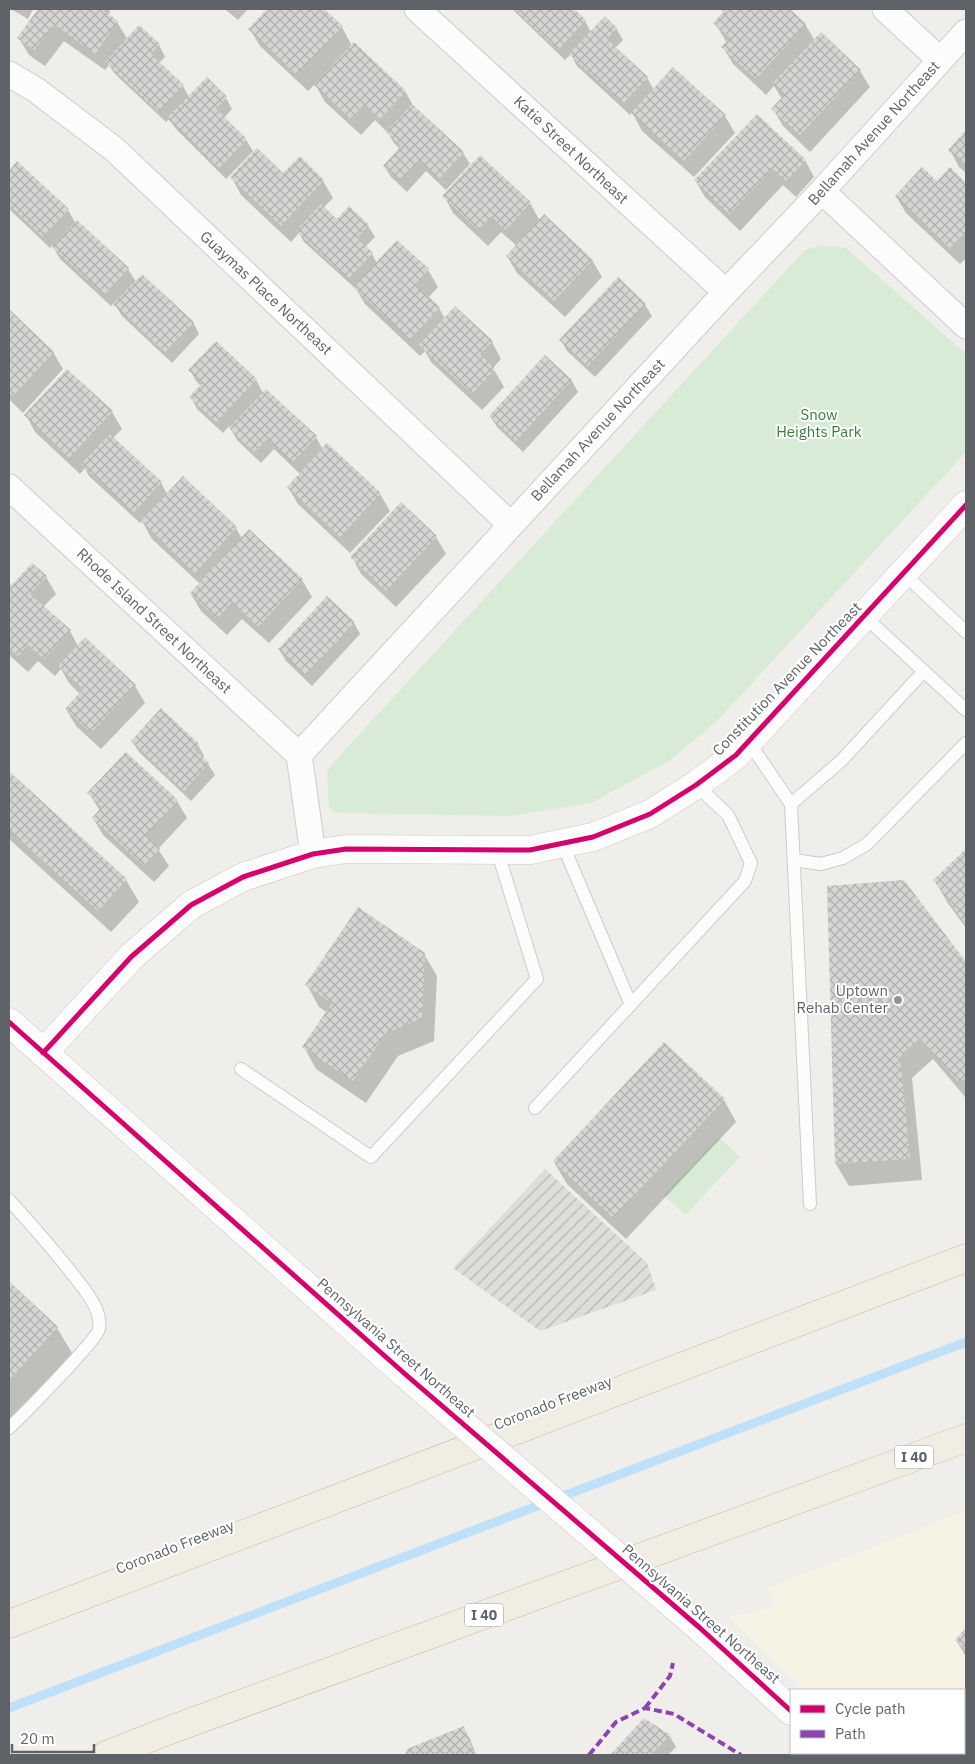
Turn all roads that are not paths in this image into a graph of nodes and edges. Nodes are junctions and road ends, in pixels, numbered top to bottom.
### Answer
1 (417, 9) edge
2 (884, 9) edge
3 (966, 32) edge
4 (940, 60) junction
5 (9, 74) edge
6 (822, 191) junction
7 (726, 292) junction
8 (966, 326) edge
9 (9, 487) edge
10 (966, 505) edge
11 (511, 525) junction
12 (903, 573) junction
13 (864, 616) junction
14 (966, 632) edge
15 (924, 671) junction
16 (966, 710) edge
17 (748, 742) junction
18 (966, 743) edge
19 (299, 755) junction
20 (696, 785) junction
21 (791, 804) junction
22 (562, 843) junction
23 (497, 850) junction
24 (313, 854) junction
25 (794, 860) junction
26 (631, 1005) junction
27 (9, 1022) edge
28 (43, 1053) junction
29 (241, 1069) dead end
30 (535, 1108) dead end
31 (9, 1200) edge
32 (810, 1204) dead end
33 (966, 1258) edge
34 (9, 1428) edge
35 (966, 1438) edge
36 (9, 1624) edge
37 (790, 1710) edge
38 (106, 1755) edge

1 - 7 street, Katie Street Northeast
2 - 4 street
3 - 4 street, Bellamah Avenue Northeast
4 - 6 street, Bellamah Avenue Northeast
5 - 11 street, Guaymas Place Northeast
6 - 7 street, Bellamah Avenue Northeast
6 - 8 street
7 - 11 street, Bellamah Avenue Northeast
9 - 19 street, Rhode Island Street Northeast
10 - 12 street, Constitution Avenue Northeast
11 - 19 street, Bellamah Avenue Northeast
12 - 13 street, Constitution Avenue Northeast
12 - 14 lane
13 - 15 lane
13 - 17 street, Constitution Avenue Northeast
15 - 16 lane
15 - 21 lane
17 - 20 street, Constitution Avenue Northeast
17 - 21 lane
18 - 25 lane
19 - 24 street
20 - 22 street, Constitution Avenue Northeast
20 - 26 lane
21 - 25 lane
22 - 23 street, Constitution Avenue Northeast
22 - 26 lane
23 - 24 street, Constitution Avenue Northeast
23 - 29 lane
24 - 28 street, Constitution Avenue Northeast
25 - 32 lane
26 - 30 lane
27 - 28 street, Pennsylvania Street Northeast
28 - 37 street, Pennsylvania Street Northeast, bridge
31 - 34 lane
33 - 36 highway, Coronado Freeway
35 - 38 highway, I 40

